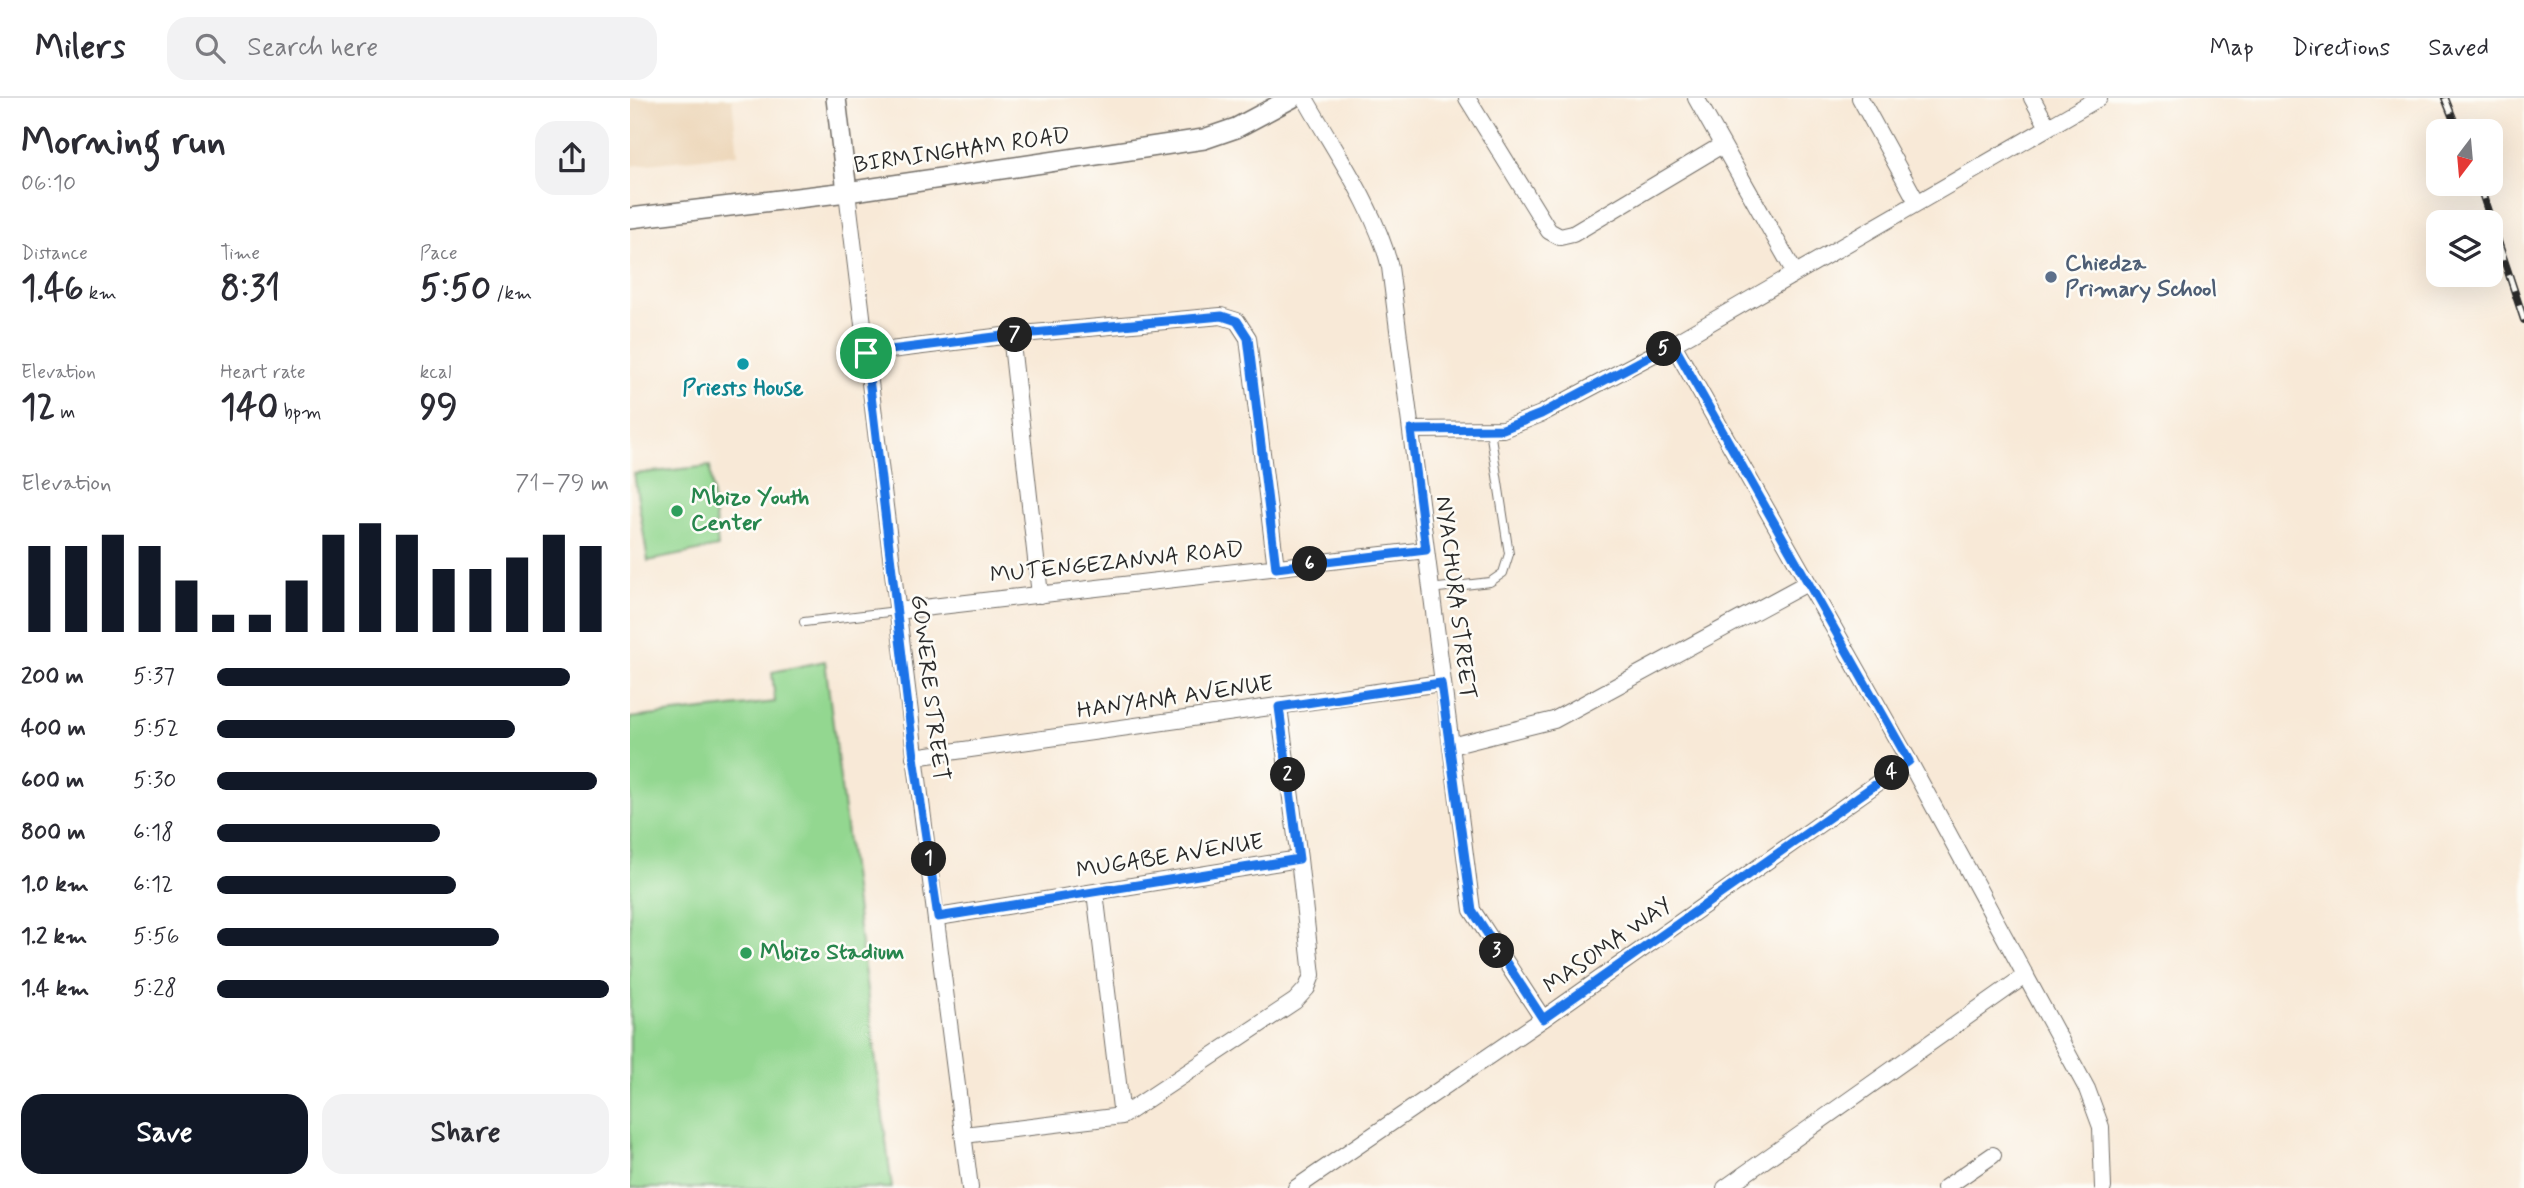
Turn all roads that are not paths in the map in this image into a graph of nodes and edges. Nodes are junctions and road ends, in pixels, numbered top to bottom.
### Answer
1 (836, 98) edge
2 (1292, 98) edge
3 (1305, 98) edge
4 (1467, 98) edge
5 (1696, 98) edge
6 (1860, 98) edge
7 (2032, 98) edge
8 (2099, 98) edge
9 (2048, 127) junction
10 (1723, 145) junction
11 (847, 192) junction
12 (1917, 202) junction
13 (630, 218) edge
14 (1796, 273) junction
15 (1011, 335) junction
16 (1673, 344) junction
17 (866, 353) junction
18 (1411, 430) junction
19 (1490, 430) junction
20 (1426, 550) junction
21 (1276, 568) junction
22 (1807, 583) junction
23 (1430, 589) junction
24 (1040, 595) junction
25 (897, 611) junction
26 (804, 622) dead end
27 (1441, 683) junction
28 (1279, 707) junction
29 (1451, 746) junction
30 (914, 757) junction
31 (1909, 761) junction
32 (1299, 859) junction
33 (1095, 892) junction
34 (938, 917) junction
35 (2026, 975) junction
36 (1543, 1019) junction
37 (1122, 1116) junction
38 (964, 1135) junction
39 (1993, 1155) dead end
40 (1731, 1186) edge
41 (970, 1188) edge
42 (1296, 1188) edge
43 (1945, 1188) edge
44 (2103, 1188) edge

1 - 11 street
2 - 11 street, BIRMINGHAM ROAD
3 - 18 street, NYACHURA STREET
4 - 10 street
5 - 10 street
6 - 12 street
7 - 9 street
8 - 9 street
9 - 12 street
10 - 14 street
11 - 13 street, BIRMINGHAM ROAD
11 - 17 street, GOWERE STREET
12 - 14 street
14 - 16 street
15 - 17 street
15 - 21 street
15 - 24 street
16 - 19 street
16 - 22 street
17 - 25 street, GOWERE STREET
18 - 19 street
18 - 20 street, NYACHURA STREET
19 - 23 lane
20 - 21 street, MUTENGEZANWA ROAD
20 - 23 street, NYACHURA STREET
21 - 24 street, MUTENGEZANWA ROAD
22 - 29 street
22 - 31 street
23 - 27 street, NYACHURA STREET
24 - 25 street, MUTENGEZANWA ROAD
25 - 26 lane
25 - 30 street, GOWERE STREET
27 - 28 street, HANYANA AVENUE
27 - 29 street, NYACHURA STREET
28 - 30 street, HANYANA AVENUE
28 - 32 street, MUGABE AVENUE
29 - 36 street, NYACHURA STREET
30 - 34 street, GOWERE STREET
31 - 35 street
31 - 36 street, MASOMA WAY
32 - 33 street, MUGABE AVENUE
32 - 37 street
33 - 34 street, MUGABE AVENUE
33 - 37 street
34 - 38 street, GOWERE STREET
35 - 40 street
35 - 44 street
36 - 42 street, MASOMA WAY
37 - 38 street
38 - 41 street, GOWERE STREET
39 - 43 street

